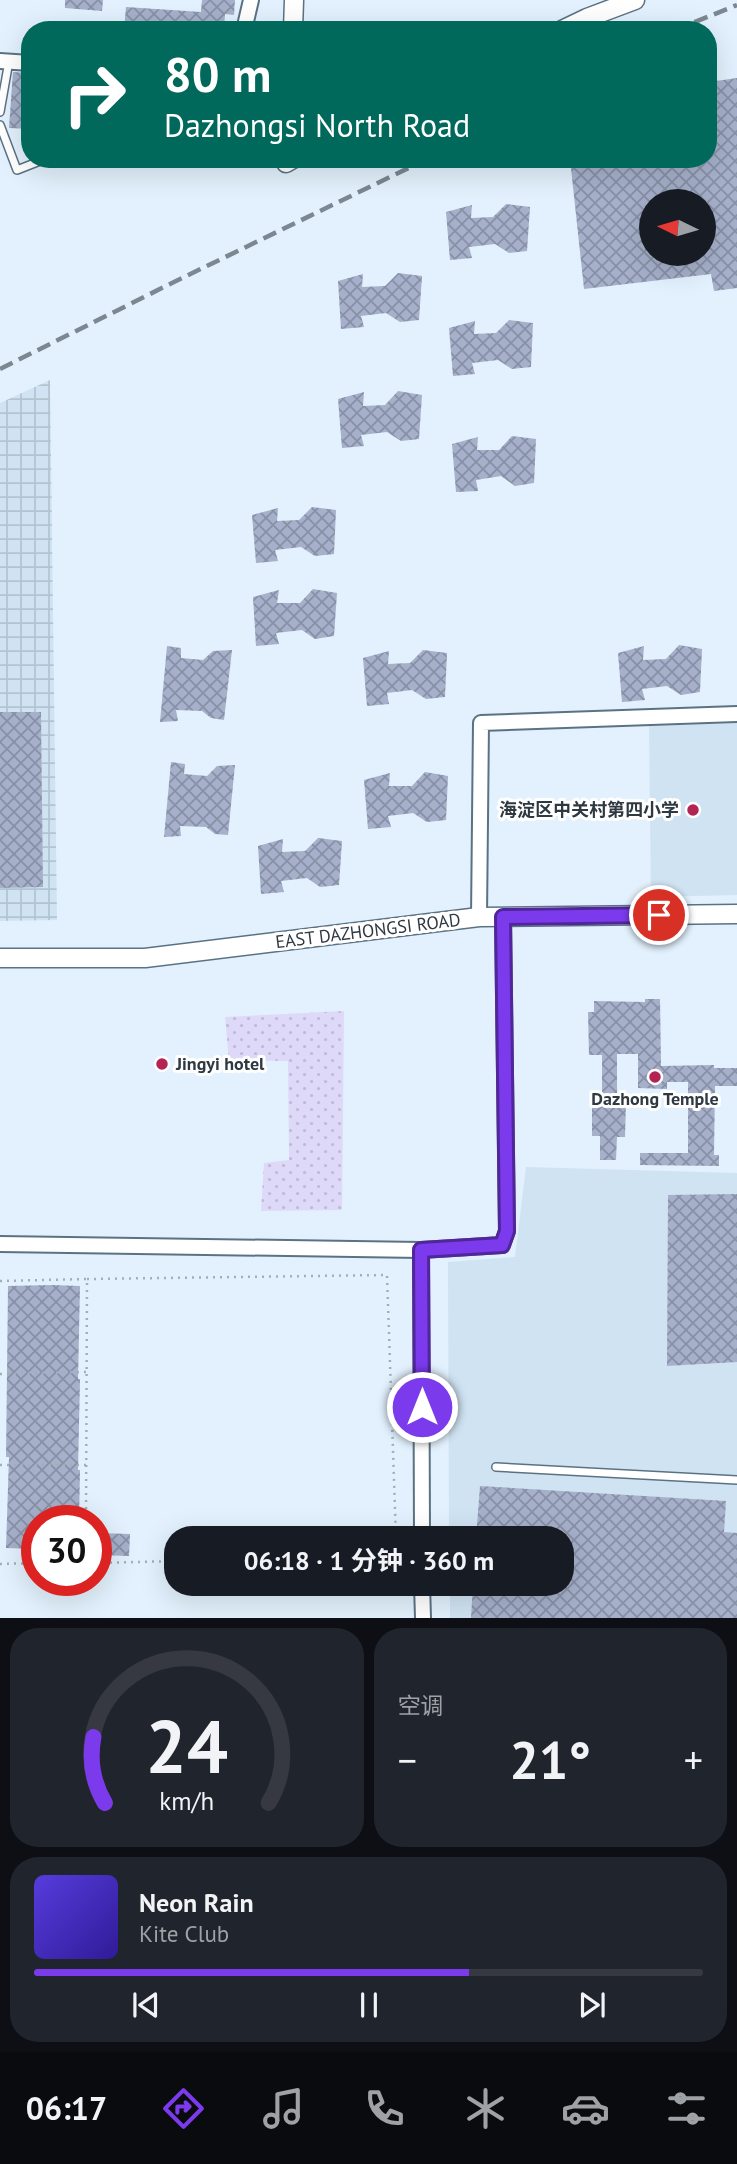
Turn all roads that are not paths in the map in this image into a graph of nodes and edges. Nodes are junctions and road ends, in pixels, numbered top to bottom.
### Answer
1 (251, 0) edge
2 (294, 0) edge
3 (635, 0) edge
4 (246, 21) edge
5 (293, 21) edge
6 (581, 21) edge
7 (4, 61) edge
8 (0, 112) edge
9 (0, 125) edge
10 (22, 168) edge
11 (737, 714) edge
12 (737, 914) edge
13 (479, 917) junction
14 (503, 917) junction
15 (0, 958) edge
16 (0, 1244) edge
17 (421, 1250) junction
18 (496, 1466) dead end
19 (737, 1480) edge
20 (422, 1526) edge
21 (422, 1596) edge
22 (423, 1618) edge

1 - 4 street
2 - 5 street
3 - 6 street
7 - 8 lane
9 - 10 lane
11 - 13 street
12 - 14 street, EAST DAZHONGSI ROAD
13 - 14 street, EAST DAZHONGSI ROAD
13 - 15 street, EAST DAZHONGSI ROAD
14 - 17 street
16 - 17 street
17 - 20 street
18 - 19 lane
21 - 22 street

